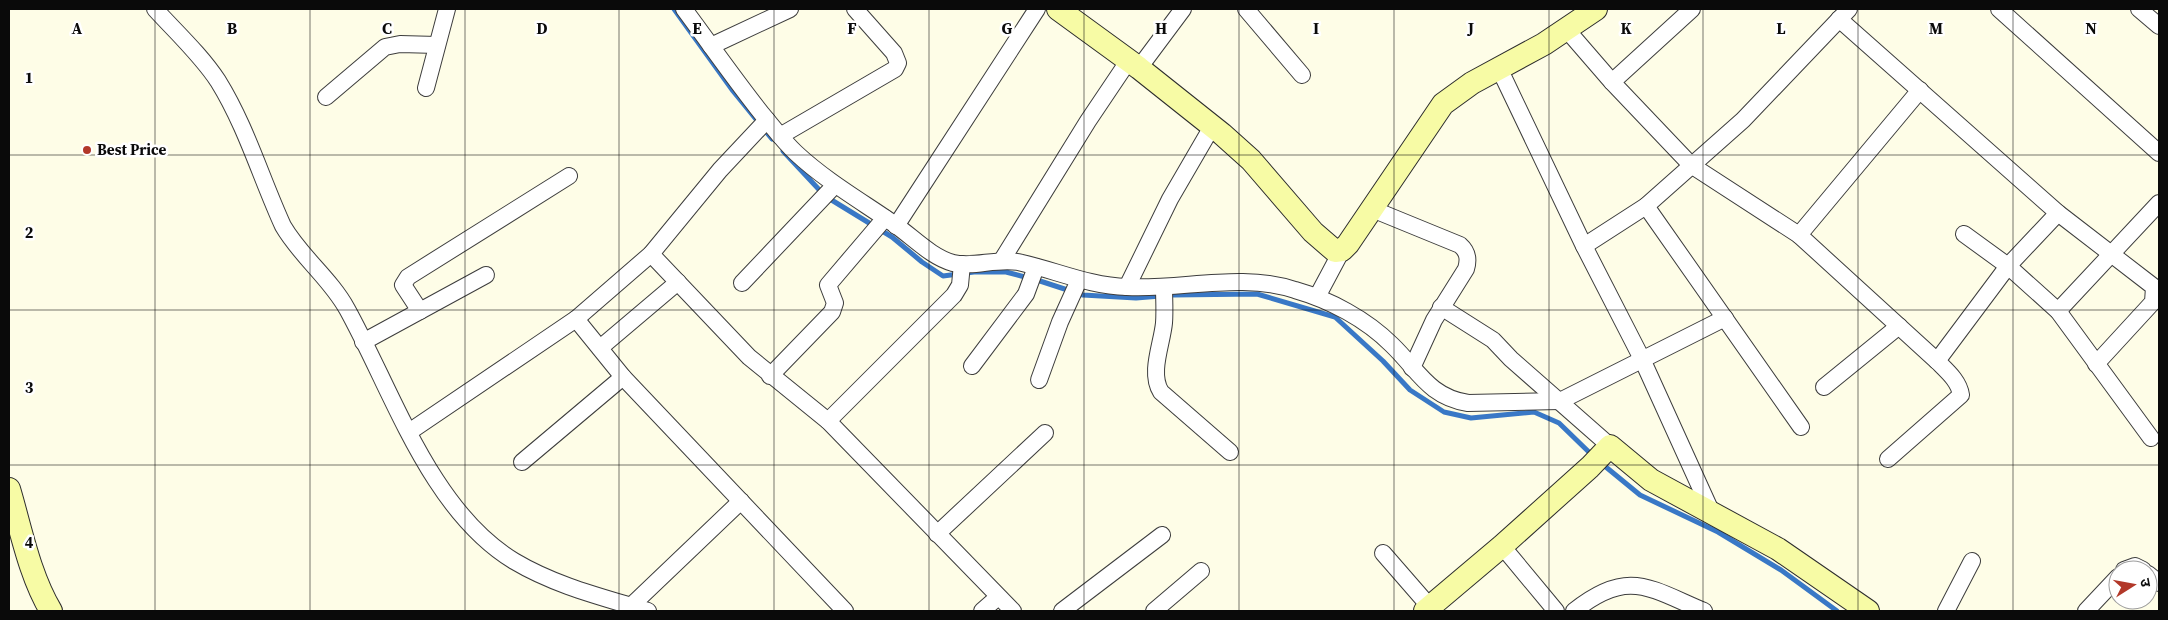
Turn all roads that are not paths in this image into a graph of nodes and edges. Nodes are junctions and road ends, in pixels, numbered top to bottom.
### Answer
1 (155, 9) edge
2 (447, 9) edge
3 (684, 9) edge
4 (790, 9) edge
5 (855, 9) edge
6 (1037, 9) edge
7 (1058, 9) edge
8 (1183, 9) edge
9 (1246, 9) edge
10 (1596, 9) edge
11 (1692, 9) edge
12 (1999, 9) edge
13 (2138, 9) edge
14 (1844, 14) edge
15 (2159, 26) edge
16 (1567, 30) junction
17 (438, 45) junction
18 (711, 46) junction
19 (1134, 64) junction
20 (1499, 68) junction
21 (1302, 75) dead end
22 (1612, 82) junction
23 (426, 88) dead end
24 (1920, 90) junction
25 (326, 97) dead end
26 (762, 125) junction
27 (1213, 125) junction
28 (780, 136) junction
29 (2159, 153) edge
30 (1691, 165) junction
31 (569, 176) dead end
32 (829, 192) junction
33 (2159, 203) edge
34 (1646, 206) junction
35 (1372, 209) junction
36 (2058, 213) junction
37 (884, 224) junction
38 (1964, 234) dead end
39 (1799, 236) junction
40 (1584, 246) junction
41 (1342, 250) junction
42 (651, 254) junction
43 (2112, 254) junction
44 (1002, 260) junction
45 (2008, 266) junction
46 (962, 271) junction
47 (486, 275) dead end
48 (1034, 276) junction
49 (678, 282) junction
50 (742, 283) dead end
51 (1075, 288) junction
52 (1127, 288) junction
53 (1165, 295) junction
54 (1317, 297) junction
55 (1441, 307) junction
56 (420, 311) junction
57 (2058, 311) junction
58 (1724, 318) junction
59 (576, 319) junction
60 (1899, 326) junction
61 (363, 342) junction
62 (600, 348) junction
63 (1642, 359) junction
64 (1937, 361) junction
65 (2096, 364) junction
66 (972, 366) dead end
67 (1412, 368) junction
68 (770, 376) junction
69 (622, 377) junction
70 (1039, 380) dead end
71 (1824, 387) dead end
72 (1560, 401) junction
73 (828, 421) junction
74 (1801, 427) dead end
75 (409, 432) junction
76 (1045, 433) dead end
77 (2151, 438) dead end
78 (1230, 452) dead end
79 (1602, 455) junction
80 (1888, 460) dead end
81 (522, 462) dead end
82 (9, 489) edge
83 (741, 501) junction
84 (1711, 511) junction
85 (937, 534) junction
86 (1162, 535) dead end
87 (1502, 546) junction
88 (1383, 553) dead end
89 (1972, 562) dead end
90 (1201, 571) dead end
91 (2108, 587) edge
92 (998, 597) junction
93 (631, 606) junction
94 (1428, 609) edge
95 (1865, 610) edge
96 (1948, 610) edge
97 (51, 611) edge
98 (648, 611) edge
99 (845, 611) edge
100 (982, 611) edge
101 (1013, 611) edge
102 (1062, 611) edge
103 (1154, 611) edge
104 (1556, 611) edge
105 (1574, 611) edge
106 (1704, 611) edge
107 (2086, 611) edge

1 - 61 street
2 - 17 street
3 - 18 street
4 - 18 street
5 - 28 street
6 - 37 street
7 - 19 street
8 - 19 street
9 - 21 street
10 - 16 street
11 - 22 street
12 - 29 street
13 - 15 street
14 - 24 street
14 - 30 street
16 - 20 street
16 - 22 street
17 - 23 street
17 - 25 street
18 - 26 street
19 - 27 street
19 - 44 street
20 - 35 street
20 - 40 street
22 - 30 street
24 - 36 street
24 - 39 street
26 - 28 street
26 - 42 street
27 - 41 street
27 - 52 street
28 - 32 street
30 - 34 street
30 - 39 street
31 - 56 street
32 - 37 street
32 - 50 street
33 - 43 street
34 - 40 street
34 - 58 street
35 - 41 street
35 - 55 street
36 - 43 street
36 - 45 street
37 - 46 street
37 - 68 street
38 - 45 street
39 - 60 street
40 - 63 street
41 - 54 street
42 - 49 street
42 - 59 street
43 - 57 street
43 - 65 street
44 - 46 street
44 - 48 street
45 - 57 street
45 - 64 street
46 - 73 street
47 - 56 street
48 - 51 street
48 - 66 street
49 - 62 street
49 - 68 street
51 - 52 street
51 - 70 street
52 - 53 street
53 - 54 street
53 - 78 street
54 - 67 street
55 - 67 street
55 - 72 street
56 - 61 street
57 - 65 street
58 - 63 street
58 - 74 street
59 - 62 street
59 - 75 street
60 - 64 street
60 - 71 street
61 - 75 street
62 - 69 street
63 - 72 street
63 - 84 street
64 - 80 street
65 - 77 street
67 - 72 street
68 - 73 street
69 - 81 street
69 - 83 street
72 - 79 street
73 - 85 street
75 - 93 street
76 - 85 street
79 - 84 street
79 - 87 street
82 - 97 street
83 - 93 street
83 - 99 street
84 - 95 street
85 - 92 street
86 - 102 street
87 - 94 street
87 - 104 street
88 - 94 street
89 - 96 street
90 - 103 street
91 - 107 street
92 - 100 street
92 - 101 street
93 - 98 street
105 - 106 street

